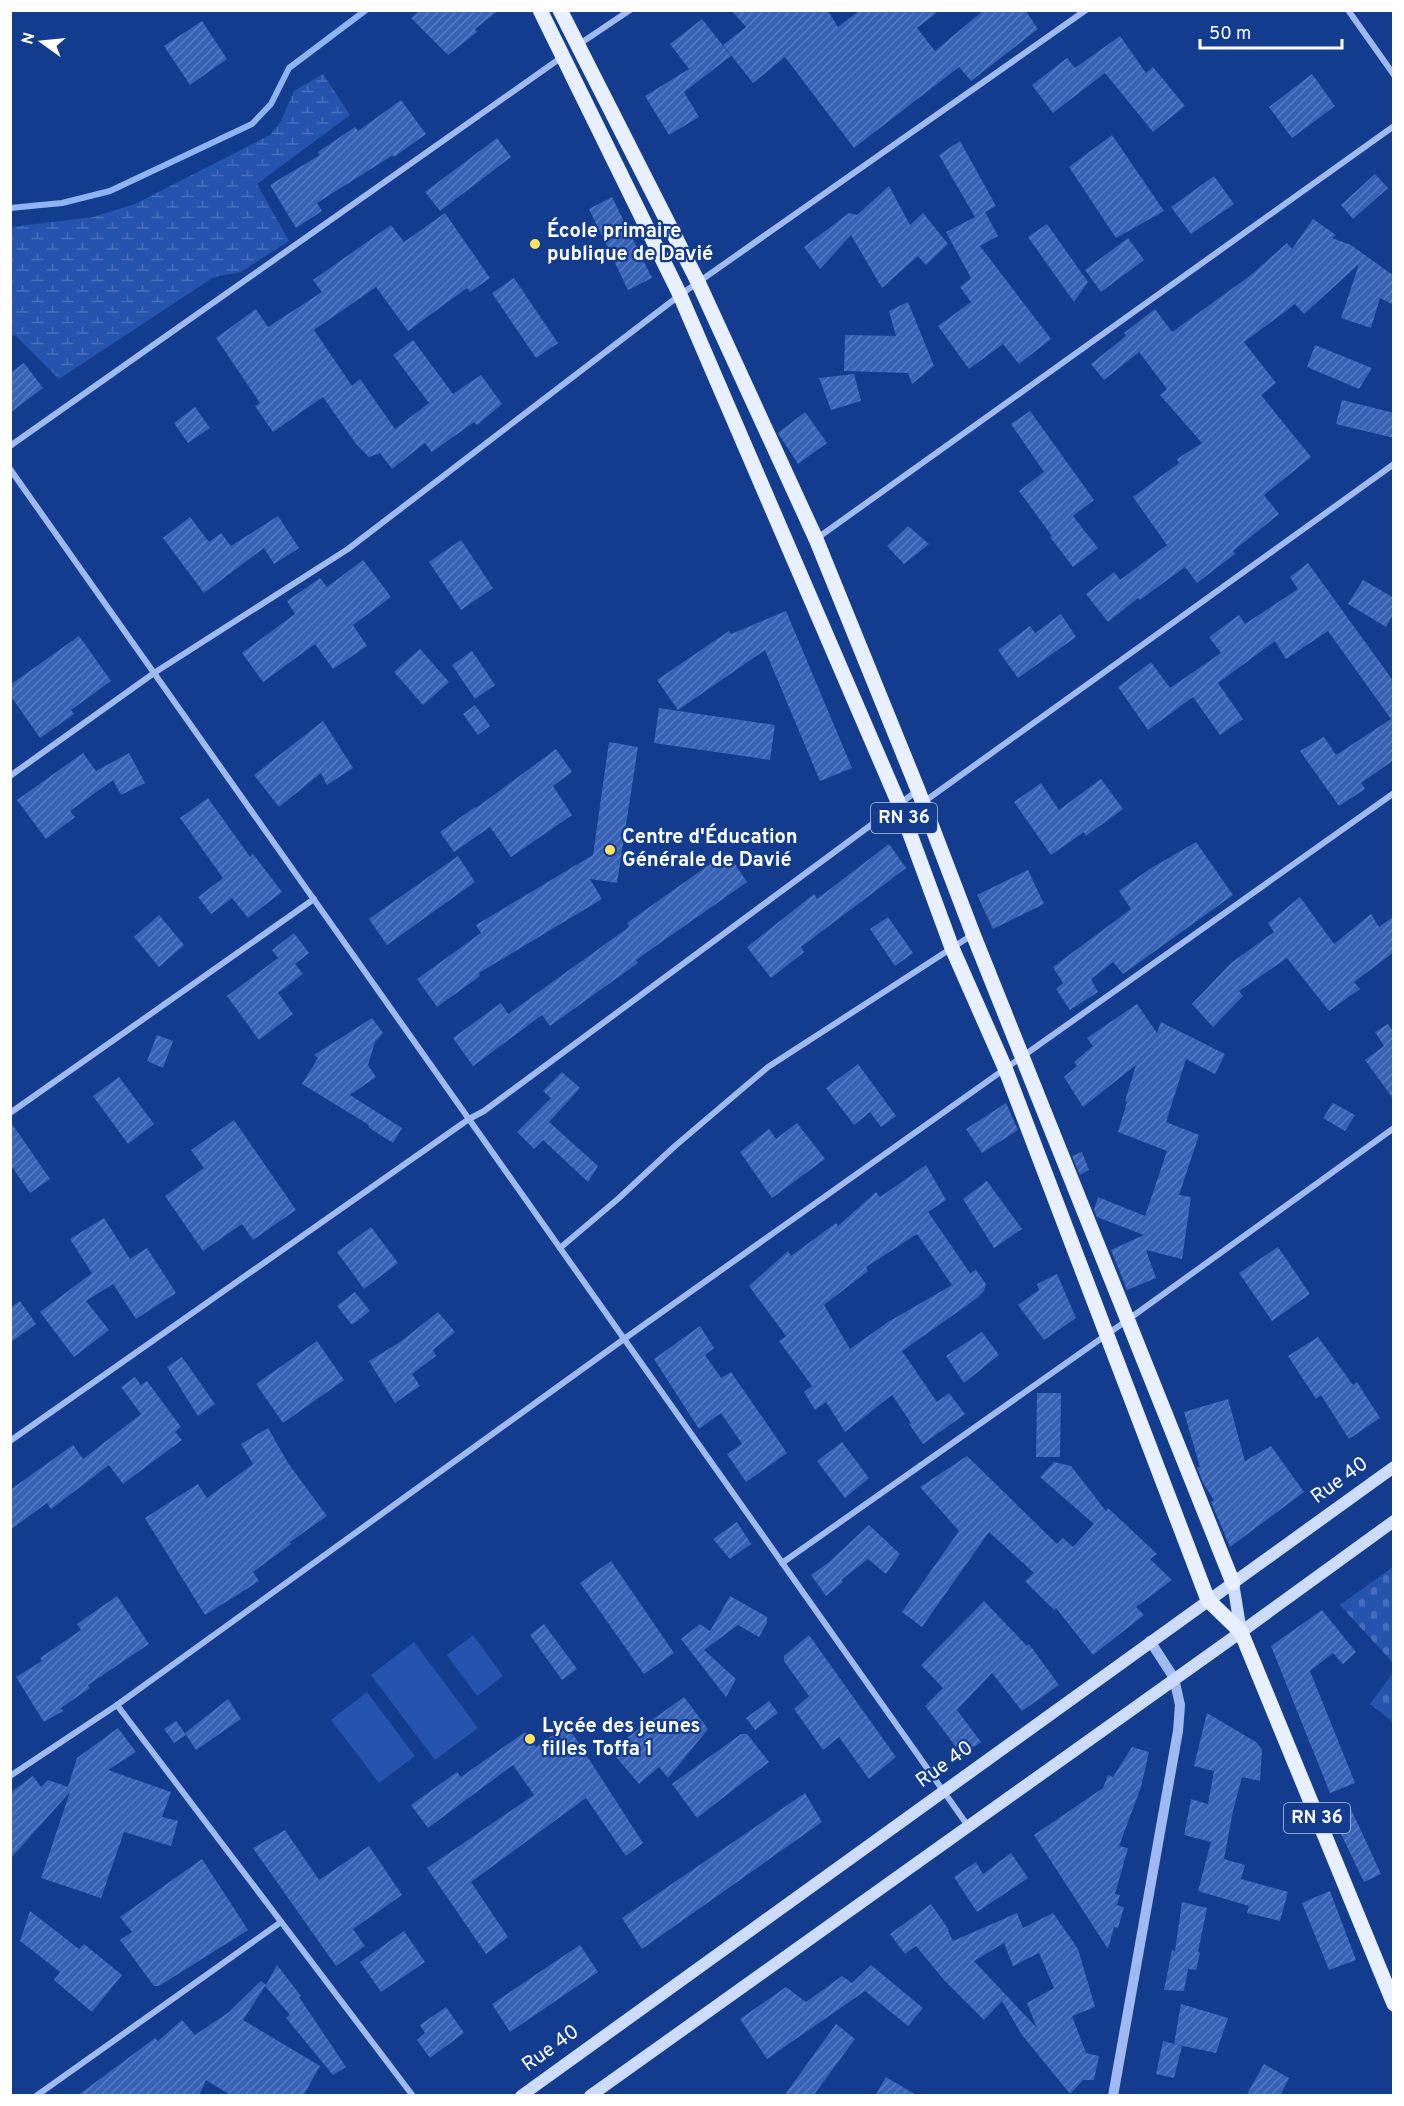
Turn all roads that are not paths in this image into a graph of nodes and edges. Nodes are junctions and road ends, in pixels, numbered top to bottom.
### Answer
1 (540, 10) edge
2 (560, 10) edge
3 (630, 10) edge
4 (1086, 10) edge
5 (1348, 10) edge
6 (578, 46) junction
7 (563, 56) junction
8 (1394, 75) edge
9 (1394, 126) edge
10 (698, 282) junction
11 (680, 295) junction
12 (10, 446) edge
13 (1394, 464) edge
14 (10, 469) edge
15 (816, 539) junction
16 (154, 673) junction
17 (10, 776) edge
18 (1394, 793) edge
19 (920, 797) junction
20 (898, 804) junction
21 (314, 899) junction
22 (973, 934) junction
23 (952, 948) junction
24 (1022, 1056) junction
25 (1005, 1068) junction
26 (10, 1113) edge
27 (469, 1119) junction
28 (1394, 1128) edge
29 (560, 1248) junction
30 (1126, 1321) junction
31 (1107, 1334) junction
32 (624, 1339) junction
33 (10, 1441) edge
34 (1394, 1467) edge
35 (1394, 1521) edge
36 (782, 1563) junction
37 (1233, 1582) junction
38 (1208, 1600) junction
39 (1241, 1632) junction
40 (1150, 1641) junction
41 (1174, 1678) junction
42 (117, 1705) junction
43 (10, 1776) edge
44 (943, 1791) junction
45 (968, 1826) junction
46 (281, 1922) junction
47 (1394, 2004) edge
48 (36, 2096) edge
49 (413, 2096) edge
50 (521, 2096) edge
51 (590, 2096) edge
52 (1113, 2096) edge

1 - 7 main road, RN 36
2 - 6 main road, RN 36
3 - 6 street
4 - 10 street
5 - 8 street
6 - 10 main road, RN 36
7 - 11 main road, RN 36
7 - 12 street
9 - 15 street
10 - 11 street
10 - 15 main road, RN 36
11 - 16 street
11 - 20 main road, RN 36
13 - 19 street
14 - 16 street
15 - 19 main road, RN 36
16 - 17 street
16 - 21 street
18 - 24 street
19 - 20 street
19 - 22 main road, RN 36
20 - 23 main road, RN 36
20 - 27 street
21 - 26 street
21 - 27 street
22 - 23 street
22 - 24 main road, RN 36
23 - 25 main road, RN 36
23 - 29 street
24 - 25 street
24 - 30 main road, RN 36
25 - 31 main road, RN 36
25 - 32 street
27 - 29 street
27 - 33 street
28 - 30 street
29 - 32 street
30 - 31 street
30 - 37 main road, RN 36
31 - 36 street
31 - 38 main road, RN 36
32 - 36 street
32 - 42 street
34 - 37 main road, Rue 40
35 - 39 main road
36 - 44 street
37 - 38 main road, Rue 40
37 - 39 main road, RN 36
38 - 39 main road, RN 36
38 - 40 main road, Rue 40
39 - 41 main road
39 - 47 main road, RN 36
40 - 41 street
40 - 44 main road, Rue 40
41 - 45 main road
41 - 52 street
42 - 43 street
42 - 46 street
44 - 45 street
44 - 50 main road, Rue 40
45 - 51 main road
46 - 48 street
46 - 49 street

